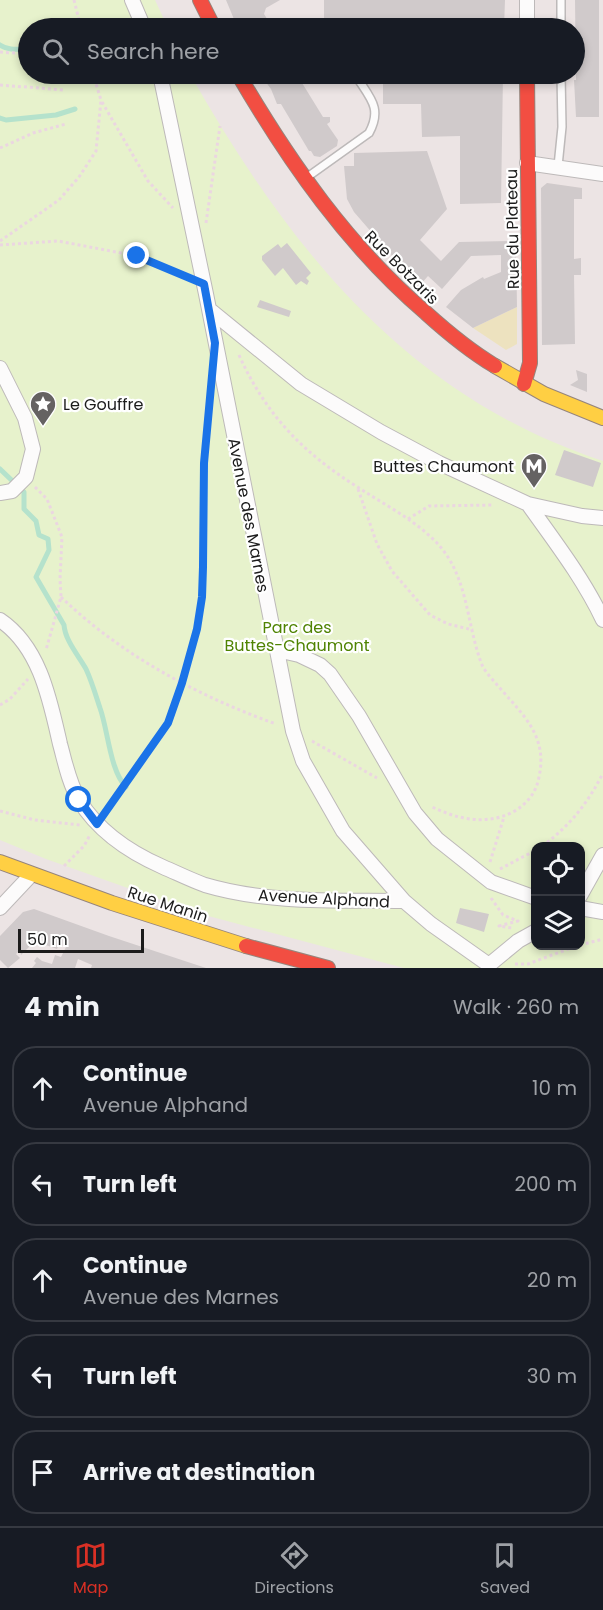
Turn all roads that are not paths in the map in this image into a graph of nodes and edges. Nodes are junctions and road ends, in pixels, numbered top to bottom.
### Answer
1 (132, 0) edge
2 (200, 0) edge
3 (527, 0) edge
4 (561, 0) edge
5 (140, 18) edge
6 (209, 18) edge
7 (527, 18) edge
8 (561, 18) edge
9 (162, 84) edge
10 (244, 84) edge
11 (361, 84) edge
12 (527, 84) edge
13 (561, 84) edge
14 (527, 162) junction
15 (558, 166) junction
16 (603, 174) edge
17 (304, 180) junction
18 (210, 310) junction
19 (0, 368) edge
20 (524, 384) junction
21 (603, 418) edge
22 (6, 492) edge
23 (528, 504) junction
24 (603, 518) edge
25 (0, 620) edge
26 (603, 620) edge
27 (277, 650) junction
28 (603, 855) edge
29 (0, 862) edge
30 (31, 875) junction
31 (585, 887) edge
32 (531, 897) edge
33 (404, 901) junction
34 (0, 908) edge
35 (585, 909) edge
36 (603, 912) edge
37 (531, 934) edge
38 (489, 966) edge
39 (328, 968) edge

1 - 5 street
2 - 6 street
3 - 7 street
4 - 8 lane
9 - 18 street, Avenue des Marnes
10 - 17 street, Rue Botzaris
11 - 17 lane
12 - 14 street, Rue du Plateau
13 - 15 lane
14 - 15 street
14 - 20 street, Rue du Plateau
15 - 16 street
17 - 20 street, Rue Botzaris
18 - 23 street
18 - 27 street, Avenue des Marnes
19 - 22 street
20 - 21 street, Rue Botzaris
23 - 24 street
23 - 26 street
25 - 33 street, Avenue Alphand
27 - 32 street
27 - 33 street, Avenue des Marnes
28 - 31 street
29 - 30 street, Rue Manin
30 - 34 street
30 - 39 street, Rue Manin
33 - 38 street, Avenue des Marnes
35 - 36 street
37 - 38 street

